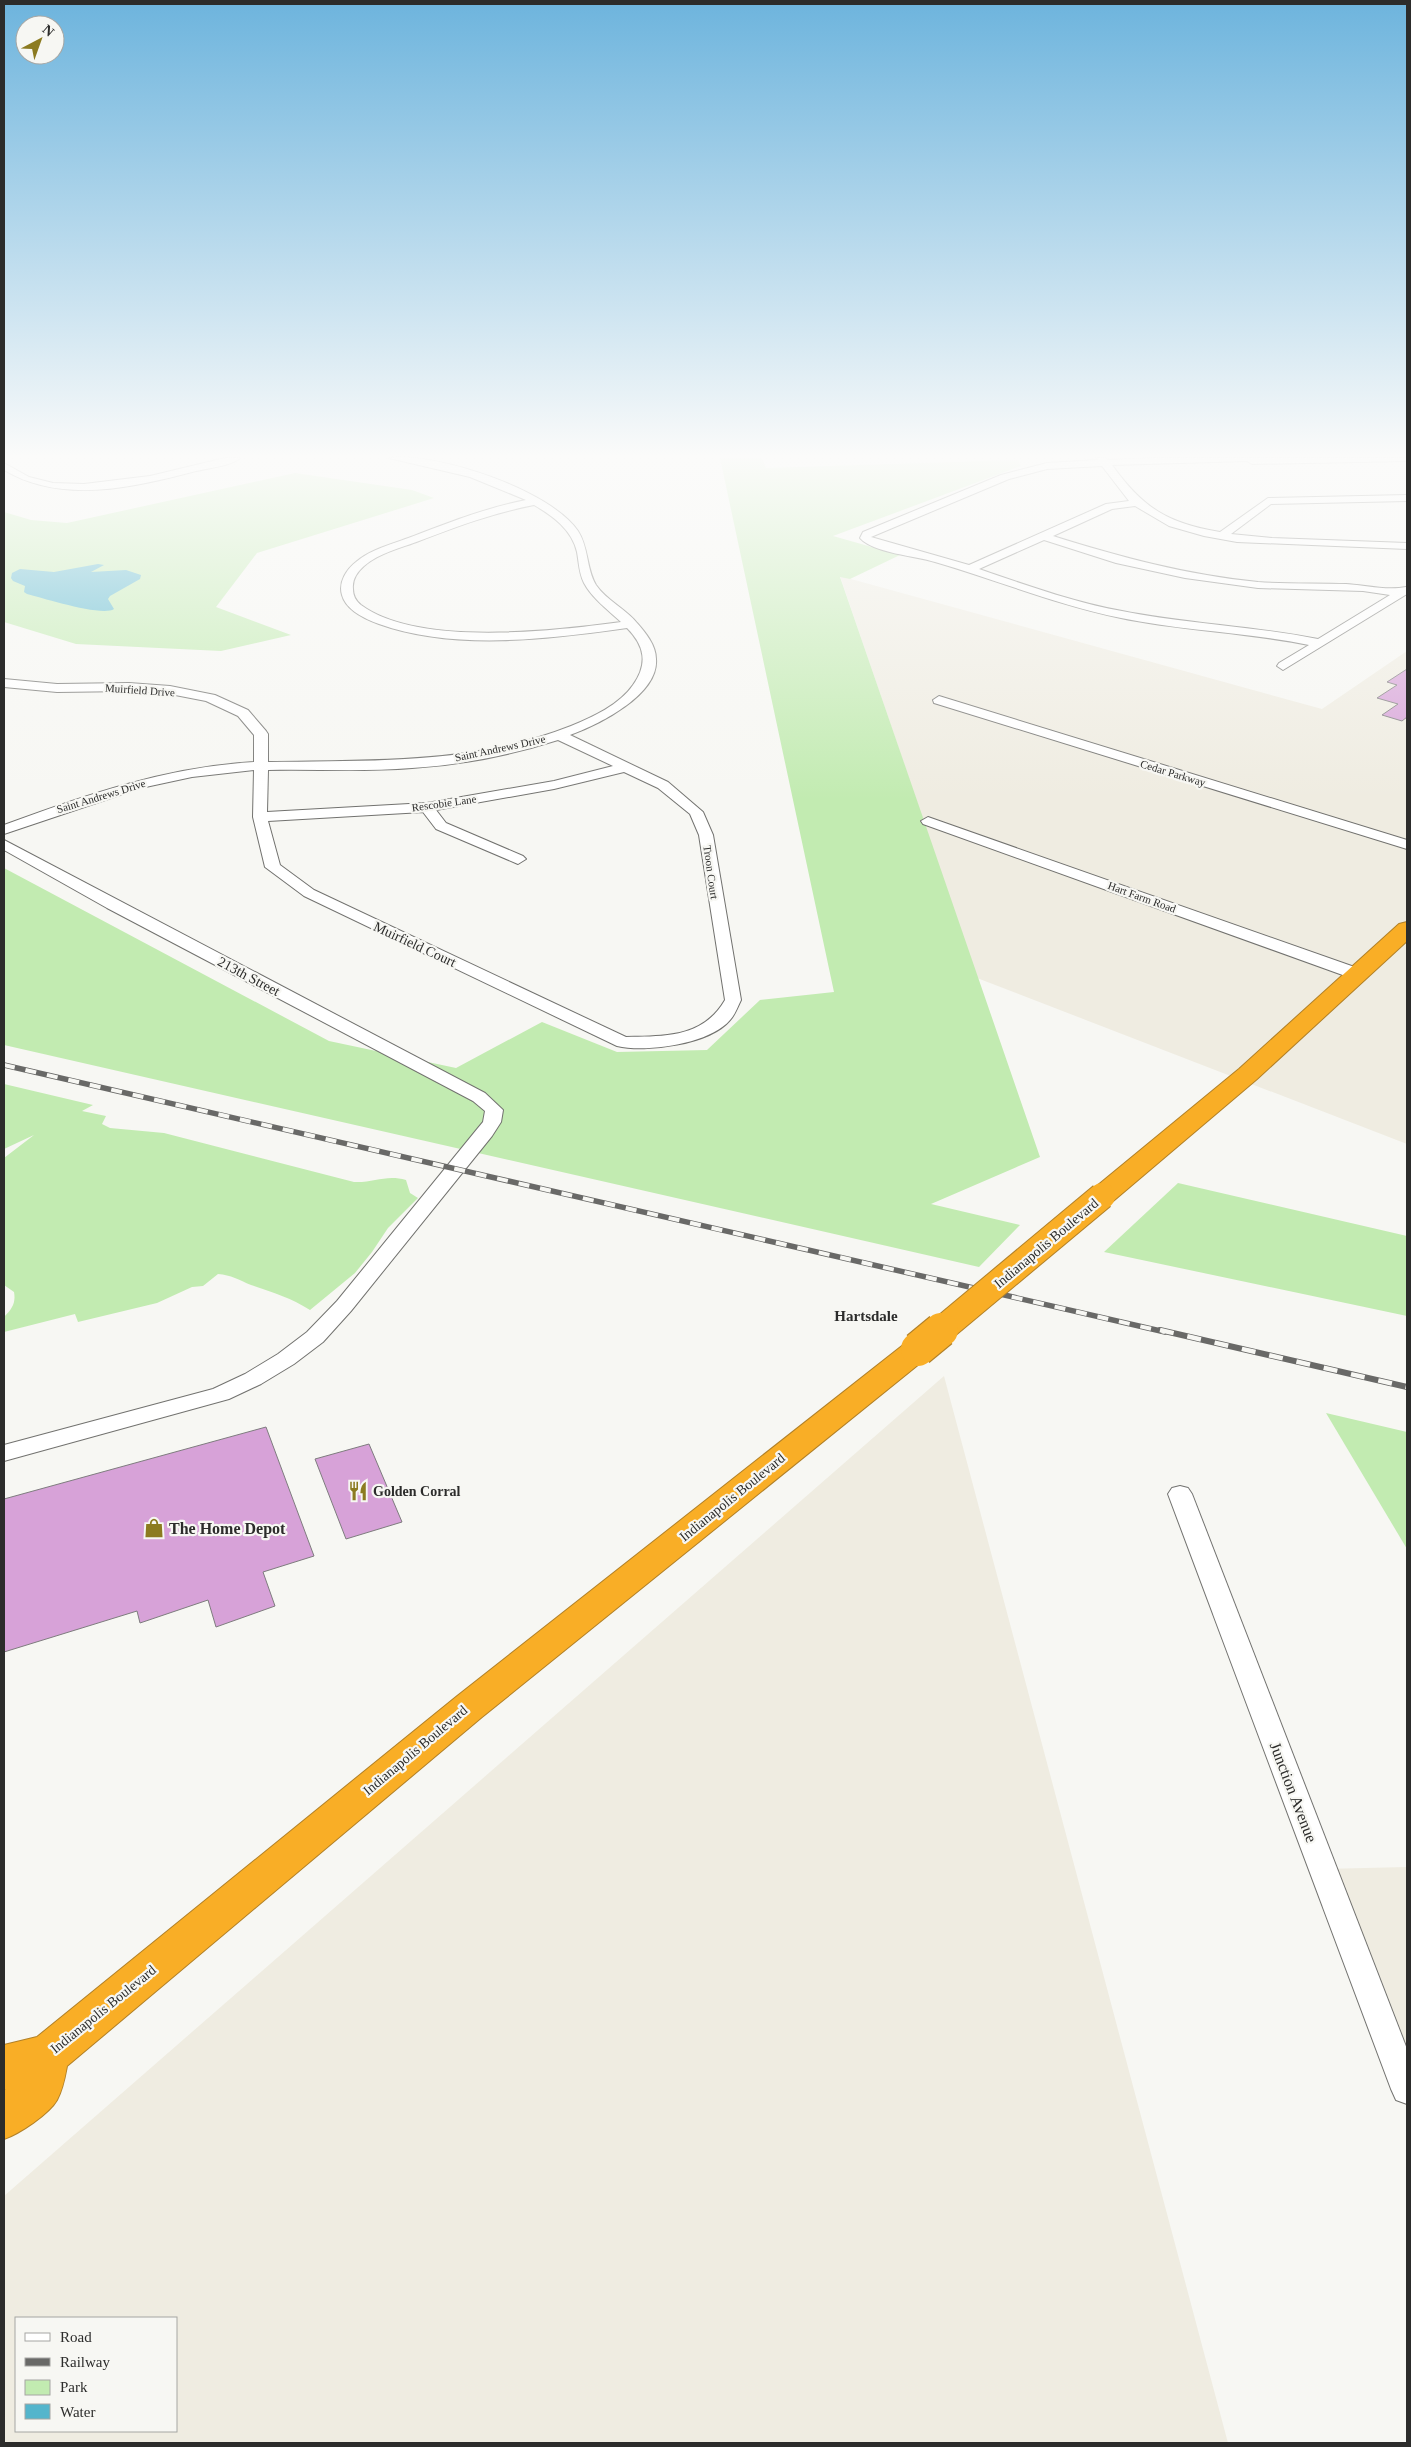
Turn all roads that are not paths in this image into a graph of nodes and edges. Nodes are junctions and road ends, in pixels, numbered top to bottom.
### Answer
1 (352, 572) edge
2 (586, 572) edge
3 (979, 572) edge
4 (1173, 572) edge
5 (1404, 591) edge
6 (632, 624) junction
7 (1319, 643) junction
8 (1283, 666) dead end
9 (4, 684) edge
10 (939, 700) dead end
11 (559, 735) junction
12 (262, 766) junction
13 (626, 767) junction
14 (428, 807) junction
15 (260, 817) junction
16 (928, 821) dead end
17 (4, 830) edge
18 (4, 844) edge
19 (1407, 845) edge
20 (518, 859) dead end
21 (1407, 929) edge
22 (1357, 974) junction
23 (658, 1041) joint
24 (4, 1453) edge
25 (1180, 1494) dead end
26 (47, 2055) junction
27 (4, 2070) edge
28 (1407, 2089) edge
29 (4, 2118) edge

1 - 6 street
2 - 6 street, Saint Andrews Drive
3 - 7 street
4 - 5 street
5 - 7 street
6 - 11 street, Saint Andrews Drive
7 - 8 street
9 - 12 street, Muirfield Drive
10 - 19 street, Cedar Parkway
11 - 12 street, Saint Andrews Drive
11 - 13 street, Troon Court
12 - 15 street, Muirfield Court
12 - 17 street, Saint Andrews Drive
13 - 14 street, Rescobie Lane
13 - 23 street, Troon Court
14 - 15 street, Rescobie Lane
14 - 20 street
15 - 23 street, Muirfield Court
16 - 22 street, Hart Farm Road
18 - 24 street, 213th Street
21 - 22 highway, Indianapolis Boulevard
22 - 26 highway, Indianapolis Boulevard, bridge
25 - 28 street, Junction Avenue
26 - 27 highway, Indianapolis Boulevard
26 - 29 highway, Indianapolis Boulevard

